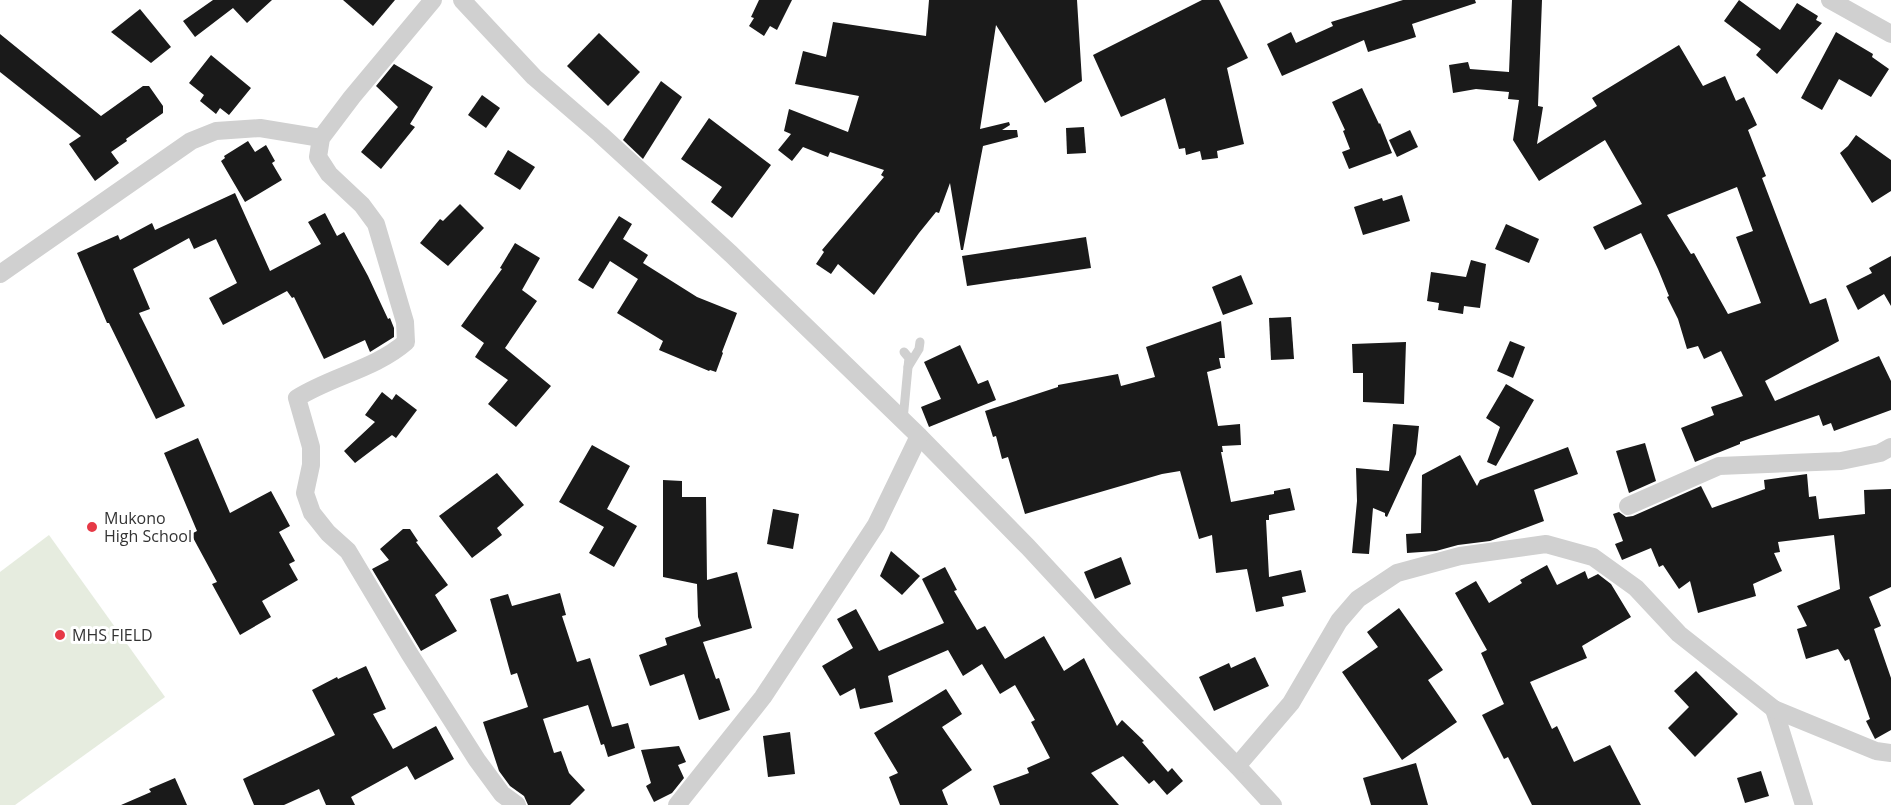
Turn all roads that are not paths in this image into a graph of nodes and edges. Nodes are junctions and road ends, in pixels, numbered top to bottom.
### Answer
1 (433, 0) edge
2 (462, 0) edge
3 (1830, 0) edge
4 (1891, 34) edge
5 (321, 138) junction
6 (0, 274) edge
7 (920, 342) dead end
8 (904, 352) dead end
9 (908, 367) junction
10 (903, 420) junction
11 (919, 436) junction
12 (1891, 447) edge
13 (1628, 506) dead end
14 (1774, 709) junction
15 (1891, 753) edge
16 (1237, 766) junction
17 (517, 805) edge
18 (677, 805) edge
19 (1273, 805) edge
20 (1804, 805) edge

1 - 5 street
2 - 10 street
3 - 4 street
5 - 6 street
5 - 17 street
7 - 9 lane
8 - 9 lane
9 - 10 lane
10 - 11 street
11 - 16 street
11 - 18 street
12 - 13 street
14 - 15 street
14 - 16 street
14 - 20 street
16 - 19 street

